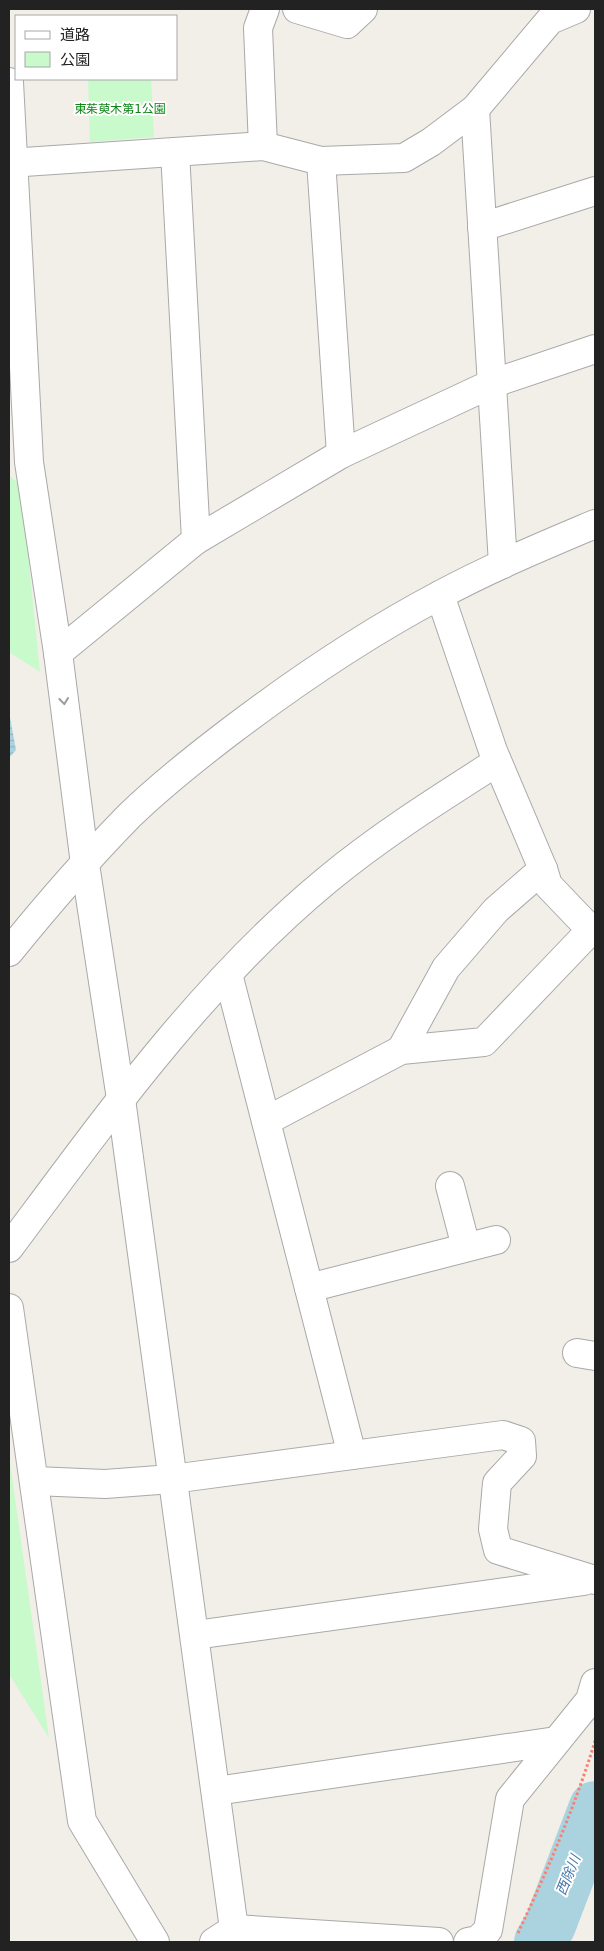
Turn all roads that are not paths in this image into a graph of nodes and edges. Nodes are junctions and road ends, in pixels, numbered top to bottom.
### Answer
1 (265, 9) edge
2 (297, 9) edge
3 (363, 9) edge
4 (576, 9) edge
5 (9, 82) edge
6 (475, 109) junction
7 (263, 146) junction
8 (175, 152) junction
9 (322, 161) junction
10 (11, 162) edge
11 (595, 191) edge
12 (482, 227) junction
13 (15, 310) edge
14 (595, 349) edge
15 (491, 384) junction
16 (341, 454) junction
17 (19, 462) edge
18 (595, 524) edge
19 (196, 540) junction
20 (503, 564) junction
21 (440, 595) junction
22 (58, 653) junction
23 (497, 762) junction
24 (85, 864) junction
25 (543, 869) junction
26 (9, 952) edge
27 (228, 974) junction
28 (401, 1050) junction
29 (121, 1100) junction
30 (266, 1121) junction
31 (450, 1186) dead end
32 (496, 1240) dead end
33 (466, 1247) junction
34 (9, 1248) edge
35 (309, 1288) junction
36 (9, 1308) edge
37 (352, 1455) junction
38 (172, 1479) junction
39 (35, 1481) junction
40 (594, 1580) edge
41 (195, 1635) junction
42 (595, 1683) edge
43 (556, 1741) junction
44 (216, 1791) junction
45 (224, 1936) edge
46 (156, 1942) edge
47 (439, 1942) edge
48 (468, 1942) edge

1 - 7 street
2 - 3 street
4 - 6 street
5 - 10 street
6 - 9 street
6 - 12 street
7 - 8 street
7 - 9 street
8 - 10 street
8 - 19 street
9 - 16 street
10 - 13 street
11 - 12 street
12 - 15 street
13 - 17 street
14 - 15 street
15 - 16 street
15 - 20 street
16 - 19 street
17 - 22 street
18 - 20 street
19 - 22 street
20 - 21 street
21 - 23 street
21 - 24 street
22 -> 24 street
23 - 25 street
23 - 27 street
24 - 26 street
24 - 29 street
25 - 28 street
25 - 28 street
27 - 29 street
27 - 30 street
28 - 30 street
29 - 34 street
29 - 38 street
30 - 35 street
31 - 33 street
32 - 33 street
33 - 35 street
35 - 37 street
36 - 39 street
37 - 38 street
37 - 40 street
38 - 39 street
38 - 41 street
39 - 46 street
40 - 41 street
41 - 44 street
42 - 43 street
43 - 44 street
43 - 48 street
44 - 45 street
45 - 47 street

